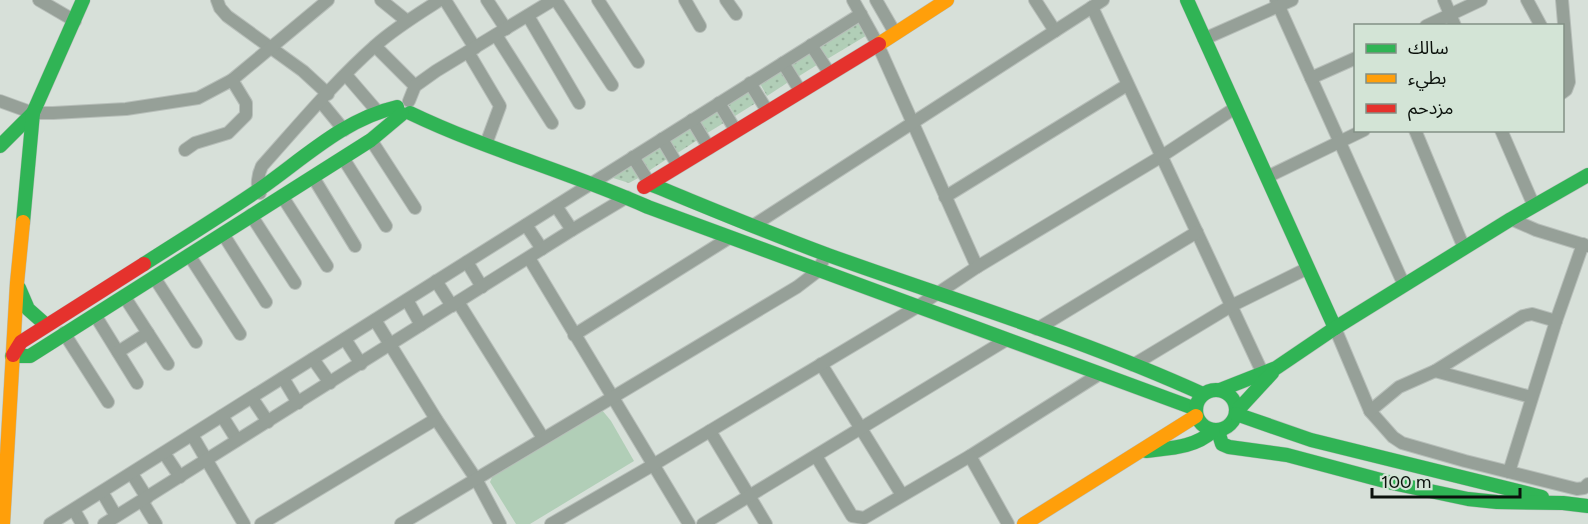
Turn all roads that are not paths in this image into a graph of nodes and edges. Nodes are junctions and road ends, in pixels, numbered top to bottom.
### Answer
1 (39, 0) edge
2 (83, 0) edge
3 (217, 0) edge
4 (326, 0) edge
5 (381, 0) edge
6 (440, 0) edge
7 (445, 0) edge
8 (488, 0) edge
9 (555, 0) edge
10 (597, 0) edge
11 (685, 0) edge
12 (726, 0) edge
13 (853, 0) edge
14 (876, 0) edge
15 (947, 0) edge
16 (1035, 0) edge
17 (1103, 0) edge
18 (1187, 0) edge
19 (1292, 0) edge
20 (1444, 0) edge
21 (1481, 0) edge
22 (1527, 0) edge
23 (1562, 0) edge
24 (1277, 3) edge
25 (1092, 7) junction
26 (736, 14) dead end
27 (861, 14) junction
28 (528, 16) junction
29 (1452, 20) edge
30 (75, 21) junction
31 (407, 21) junction
32 (1435, 24) edge
33 (1540, 24) edge
34 (1563, 24) edge
35 (700, 26) dead end
36 (1055, 31) junction
37 (501, 32) junction
38 (895, 33) junction
39 (1204, 39) junction
40 (812, 45) junction
41 (878, 45) junction
42 (375, 46) junction
43 (272, 48) junction
44 (471, 50) junction
45 (1354, 59) edge
46 (638, 62) dead end
47 (783, 63) junction
48 (1564, 64) edge
49 (830, 74) junction
50 (346, 75) junction
51 (1311, 78) junction
52 (232, 80) junction
53 (750, 83) junction
54 (612, 85) dead end
55 (1127, 85) junction
56 (415, 86) junction
57 (801, 92) junction
58 (1564, 92) edge
59 (324, 98) junction
60 (0, 101) edge
61 (579, 103) dead end
62 (719, 103) junction
63 (404, 108) junction
64 (1236, 108) junction
65 (377, 111) junction
66 (33, 112) junction
67 (768, 112) junction
68 (692, 120) junction
69 (552, 123) dead end
70 (912, 123) junction
71 (344, 130) junction
72 (736, 131) junction
73 (1360, 132) edge
74 (1415, 132) edge
75 (1502, 132) edge
76 (662, 139) junction
77 (371, 140) junction
78 (1340, 141) junction
79 (486, 144) junction
80 (0, 146) edge
81 (709, 148) junction
82 (185, 150) dead end
83 (1162, 156) junction
84 (633, 157) junction
85 (343, 158) junction
86 (678, 166) junction
87 (1588, 175) edge
88 (313, 177) junction
89 (1267, 177) junction
90 (591, 184) junction
91 (650, 184) junction
92 (258, 190) junction
93 (282, 196) junction
94 (945, 196) junction
95 (627, 197) junction
96 (267, 205) junction
97 (556, 206) junction
98 (1534, 206) junction
99 (415, 208) dead end
100 (251, 215) junction
101 (1511, 219) junction
102 (526, 225) junction
103 (754, 225) junction
104 (386, 226) dead end
105 (572, 230) junction
106 (1197, 232) junction
107 (223, 234) junction
108 (729, 238) junction
109 (1586, 245) edge
110 (355, 246) dead end
111 (1464, 248) junction
112 (542, 249) junction
113 (826, 254) junction
114 (189, 255) junction
115 (529, 258) junction
116 (466, 262) junction
117 (327, 266) dead end
118 (976, 267) junction
119 (1308, 268) junction
120 (818, 272) junction
121 (154, 277) junction
122 (436, 281) junction
123 (17, 283) junction
124 (295, 283) dead end
125 (1404, 285) junction
126 (482, 287) junction
127 (939, 293) junction
128 (124, 296) junction
129 (406, 300) junction
130 (266, 302) dead end
131 (455, 304) junction
132 (1231, 306) junction
133 (917, 307) junction
134 (95, 315) junction
135 (375, 320) junction
136 (1556, 321) junction
137 (46, 325) junction
138 (422, 325) junction
139 (1335, 328) junction
140 (1037, 329) junction
141 (64, 333) junction
142 (148, 333) junction
143 (240, 334) dead end
144 (574, 335) junction
145 (345, 339) junction
146 (1006, 340) junction
147 (196, 342) dead end
148 (391, 344) junction
149 (118, 352) junction
150 (12, 356) junction
151 (313, 359) junction
152 (168, 364) dead end
153 (361, 364) junction
154 (820, 364) junction
155 (0, 365) edge
156 (1133, 365) junction
157 (1276, 368) junction
158 (1435, 371) junction
159 (1263, 374) junction
160 (1098, 375) junction
161 (283, 378) junction
162 (137, 383) dead end
163 (330, 383) junction
164 (1220, 390) junction
165 (1256, 390) junction
166 (1203, 394) junction
167 (1531, 397) junction
168 (252, 398) junction
169 (612, 399) junction
170 (1174, 401) junction
171 (108, 402) dead end
172 (298, 403) junction
173 (1370, 411) junction
174 (1196, 412) junction
175 (1236, 413) junction
176 (222, 417) junction
177 (436, 419) junction
178 (268, 422) junction
179 (1260, 424) junction
180 (860, 429) junction
181 (710, 430) junction
182 (1215, 431) junction
183 (1170, 433) junction
184 (192, 435) junction
185 (543, 438) junction
186 (237, 440) junction
187 (1190, 446) junction
188 (1229, 447) junction
189 (1142, 452) junction
190 (164, 453) junction
191 (816, 456) junction
192 (970, 456) junction
193 (207, 460) junction
194 (653, 465) junction
195 (1509, 472) junction
196 (132, 474) junction
197 (180, 477) junction
198 (476, 479) junction
199 (1588, 484) edge
200 (102, 492) junction
201 (749, 495) junction
202 (902, 495) junction
203 (144, 500) junction
204 (1563, 503) junction
205 (1586, 506) edge
206 (74, 510) junction
207 (116, 516) junction
208 (4, 524) edge
209 (50, 524) edge
210 (82, 524) edge
211 (104, 524) edge
212 (156, 524) edge
213 (244, 524) edge
214 (261, 524) edge
215 (401, 524) edge
216 (500, 524) edge
217 (551, 524) edge
218 (689, 524) edge
219 (703, 524) edge
220 (766, 524) edge
221 (1008, 524) edge
222 (1024, 524) edge

1 - 30 street
2 - 30 street
3 - 43 street
4 - 43 street
5 - 31 street
6 - 31 street
7 - 44 street
8 - 37 street
9 - 28 street
9 - 54 street
10 - 46 street
11 - 35 street
12 - 26 street
13 - 27 street
14 - 38 street
15 - 38 street
16 - 36 street
17 - 25 street
18 - 39 street
19 - 24 street
20 - 29 street
21 - 29 street
22 - 33 street
23 - 34 street
24 - 39 street
24 - 51 street
25 - 36 street
25 - 55 street
27 - 40 street
27 - 41 street
28 - 37 street
28 - 61 street
29 - 32 street
30 - 66 street
31 - 42 street
36 - 70 street
37 - 44 street
37 - 69 street
38 - 41 street
39 - 64 street
40 - 47 street
40 - 49 street
41 - 49 street
41 - 70 street
42 - 50 street
42 - 56 street
43 - 52 street
43 - 59 street
44 - 56 street
44 - 79 street
45 - 51 street
47 - 53 street
47 - 57 street
48 - 58 street
49 - 57 street
50 - 59 street
50 - 65 street
51 - 78 street
52 - 66 street
52 - 82 street
53 - 62 street
53 - 67 street
55 - 83 street
55 - 94 street
56 - 63 street
57 - 67 street
59 - 71 street
59 - 92 street
60 - 66 street
62 - 68 street
62 - 72 street
63 - 65 street
63 - 77 street
63 - 79 street
64 - 83 street
64 - 89 street
65 - 71 street
66 - 80 street
66 - 123 street
67 - 72 street
68 - 76 street
68 - 81 street
70 - 94 street
70 - 103 street
71 - 92 street
72 - 81 street
73 - 78 street
74 - 111 street
75 - 98 street
76 - 84 street
76 - 86 street
77 - 85 street
77 - 99 street
78 - 89 street
78 - 125 street
79 - 90 street
81 - 86 street
83 - 106 street
83 - 118 street
84 - 90 street
84 - 91 street
85 - 88 street
85 - 104 street
86 - 91 street
87 - 98 street
88 - 93 street
88 - 110 street
89 - 119 street
90 - 95 street
90 - 97 street
91 - 95 street
91 - 103 street
92 - 96 street
92 - 137 street
93 - 96 street
93 - 117 street
94 - 118 street
95 - 105 street
95 - 108 street
96 - 100 street
97 - 102 street
97 - 105 street
98 - 101 street
100 - 107 street
100 - 124 street
101 - 109 street
101 - 111 street
102 - 112 street
102 - 116 street
103 - 113 street
105 - 112 street
106 - 132 street
106 - 140 street
107 - 114 street
107 - 130 street
108 - 120 street
108 - 144 street
109 - 136 street
111 - 125 street
112 - 115 street
113 - 120 street
113 - 127 street
114 - 121 street
114 - 143 street
115 - 126 street
115 - 144 street
116 - 122 street
116 - 126 street
118 - 127 street
119 - 132 street
119 - 139 street
120 - 133 street
120 - 169 street
121 - 128 street
121 - 147 street
122 - 129 street
122 - 131 street
123 - 137 street
123 - 150 street
125 - 139 street
126 - 131 street
127 - 133 street
127 - 140 street
128 - 134 street
128 - 142 street
129 - 135 street
129 - 138 street
131 - 138 street
131 - 185 street
132 - 156 street
132 - 159 street
133 - 146 street
133 - 154 street
134 - 141 street
134 - 149 street
135 - 145 street
135 - 148 street
136 - 158 street
136 - 167 street
137 - 150 street
138 - 148 street
139 - 157 street
139 - 173 street
140 - 156 street
141 - 150 street
141 - 171 street
142 - 149 street
142 - 152 street
144 - 169 street
145 - 151 street
145 - 153 street
146 - 160 street
146 - 180 street
148 - 153 street
148 - 177 street
149 - 162 street
150 - 155 street
150 - 208 street
151 - 161 street
151 - 163 street
153 - 163 street
154 - 180 street
154 - 181 street
156 - 166 street
157 - 159 street
157 - 165 street
158 - 167 street
158 - 173 street
159 - 164 street
160 - 170 street
160 - 192 street
161 - 168 street
161 - 172 street
163 - 172 street
164 - 166 street
164 - 175 street
165 - 175 street
165 - 179 street
166 - 174 street
167 - 195 street
168 - 176 street
168 - 178 street
169 - 185 street
169 - 194 street
170 - 174 street
170 - 183 street
172 - 178 street
173 - 195 street
174 - 182 street
174 - 183 street
175 - 179 street
175 - 182 street
176 - 184 street
176 - 186 street
177 - 198 street
177 - 214 street
178 - 186 street
179 - 204 street
180 - 191 street
180 - 202 street
181 - 194 street
181 - 201 street
182 - 187 street
182 - 188 street
183 - 189 street
184 - 190 street
184 - 193 street
185 - 198 street
186 - 193 street
187 - 188 street
187 - 189 street
188 - 204 street
189 - 222 street
190 - 196 street
190 - 197 street
191 - 201 street
191 - 202 street
192 - 202 street
192 - 221 street
193 - 197 street
193 - 213 street
194 - 217 street
194 - 218 street
195 - 199 street
196 - 200 street
196 - 203 street
197 - 203 street
198 - 215 street
198 - 216 street
200 - 206 street
200 - 207 street
201 - 219 street
201 - 220 street
203 - 207 street
203 - 212 street
204 - 205 street
206 - 209 street
206 - 210 street
207 - 211 street

